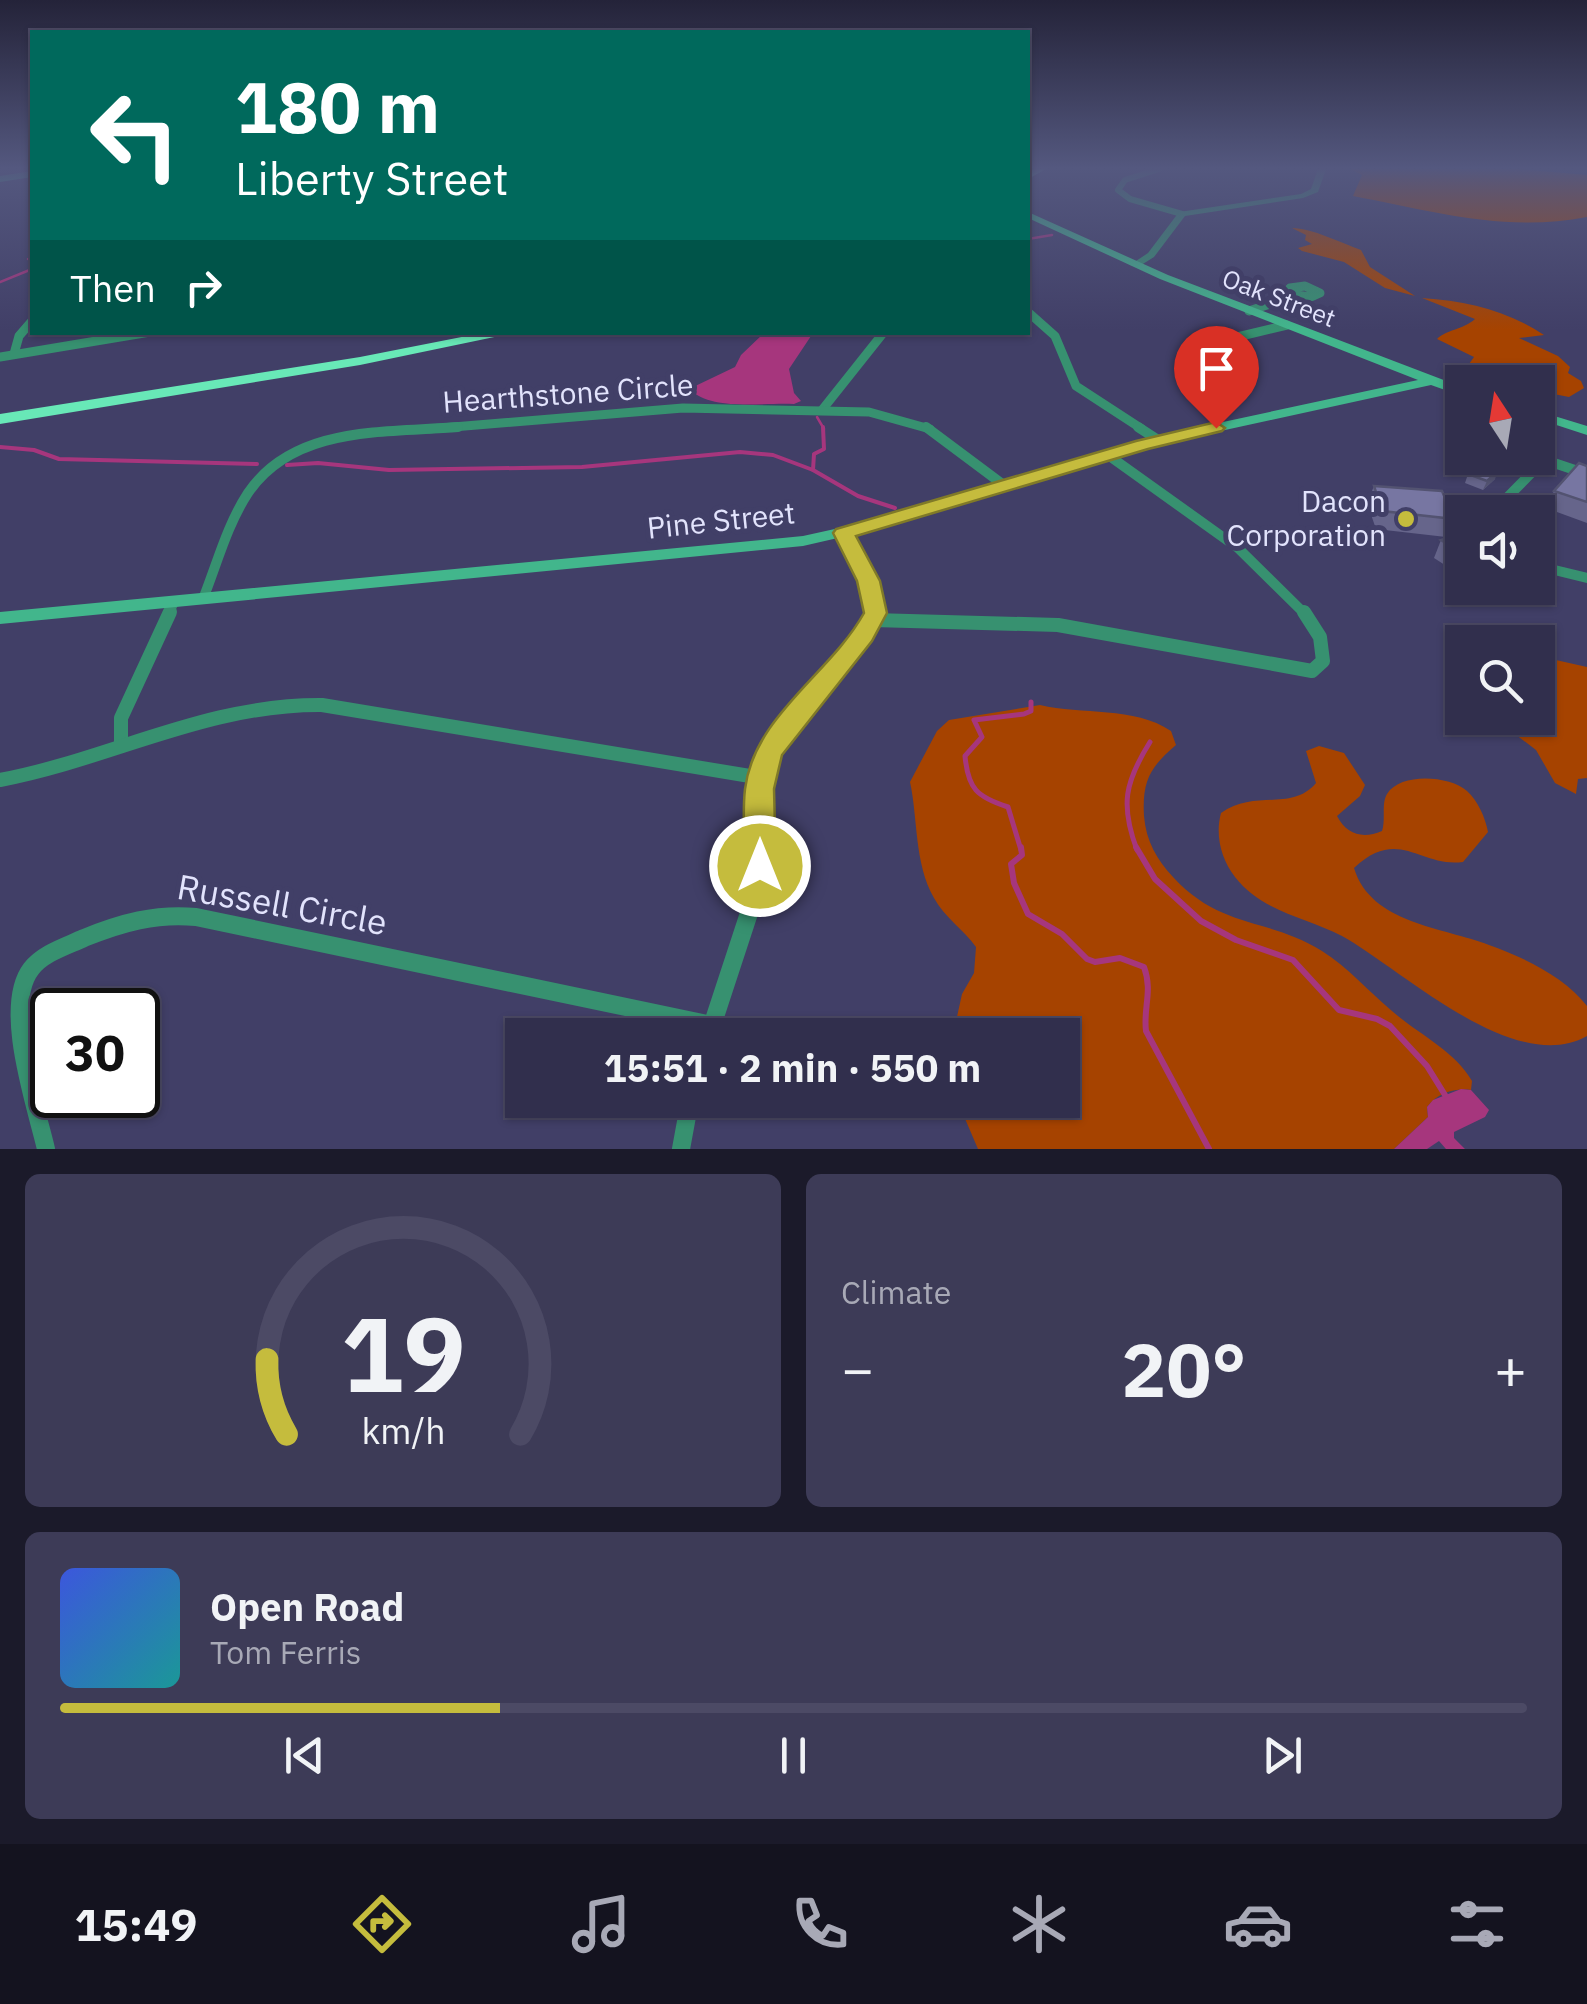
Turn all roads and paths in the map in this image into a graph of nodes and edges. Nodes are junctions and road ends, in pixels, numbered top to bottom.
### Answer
1 (1044, 223) edge
2 (1176, 223) edge
3 (1135, 265) junction
4 (1296, 294) dead end
5 (1249, 310) junction
6 (1030, 314) edge
7 (30, 324) edge
8 (1287, 325) junction
9 (131, 335) edge
10 (444, 335) edge
11 (497, 335) edge
12 (882, 335) edge
13 (1188, 349) dead end
14 (14, 354) junction
15 (0, 357) edge
16 (1430, 381) junction
17 (1445, 386) edge
18 (0, 408) edge
19 (822, 410) junction
20 (0, 420) edge
21 (1555, 421) edge
22 (1587, 431) edge
23 (1158, 440) junction
24 (1108, 455) junction
25 (1555, 464) edge
26 (1587, 474) edge
27 (1526, 475) edge
28 (1005, 486) junction
29 (1508, 495) edge
30 (844, 533) junction
31 (1555, 570) edge
32 (1587, 578) edge
33 (203, 599) junction
34 (174, 602) junction
35 (0, 618) edge
36 (874, 620) junction
37 (121, 746) junction
38 (762, 778) junction
39 (0, 780) edge
40 (656, 1018) edge
41 (715, 1018) edge
42 (687, 1118) edge
43 (46, 1149) edge
44 (682, 1149) edge

1 - 3 main road, Oak Street
2 - 3 street
3 - 5 main road, Oak Street
4 - 5 street
5 - 8 main road, Oak Street
6 - 23 street
7 - 14 street
8 - 13 street
8 - 16 main road, Oak Street
9 - 14 street
10 - 18 highway
11 - 20 highway
12 - 19 street
14 - 15 street
16 - 17 main road, Oak Street
16 - 23 main road, Pine Street
19 - 28 street, Hearthstone Circle
19 - 33 street, Hearthstone Circle
21 - 22 main road
23 - 24 main road, Pine Street
24 - 28 main road, Pine Street
24 - 36 street
25 - 26 street
27 - 29 street
28 - 30 main road, Pine Street
30 - 33 main road, Pine Street
30 - 36 street
31 - 32 street
33 - 34 main road, Pine Street
34 - 35 main road, Pine Street
34 - 37 street
36 - 38 street
37 - 38 street
37 - 39 street
38 - 41 street
40 - 43 street, Russell Circle
42 - 44 street

